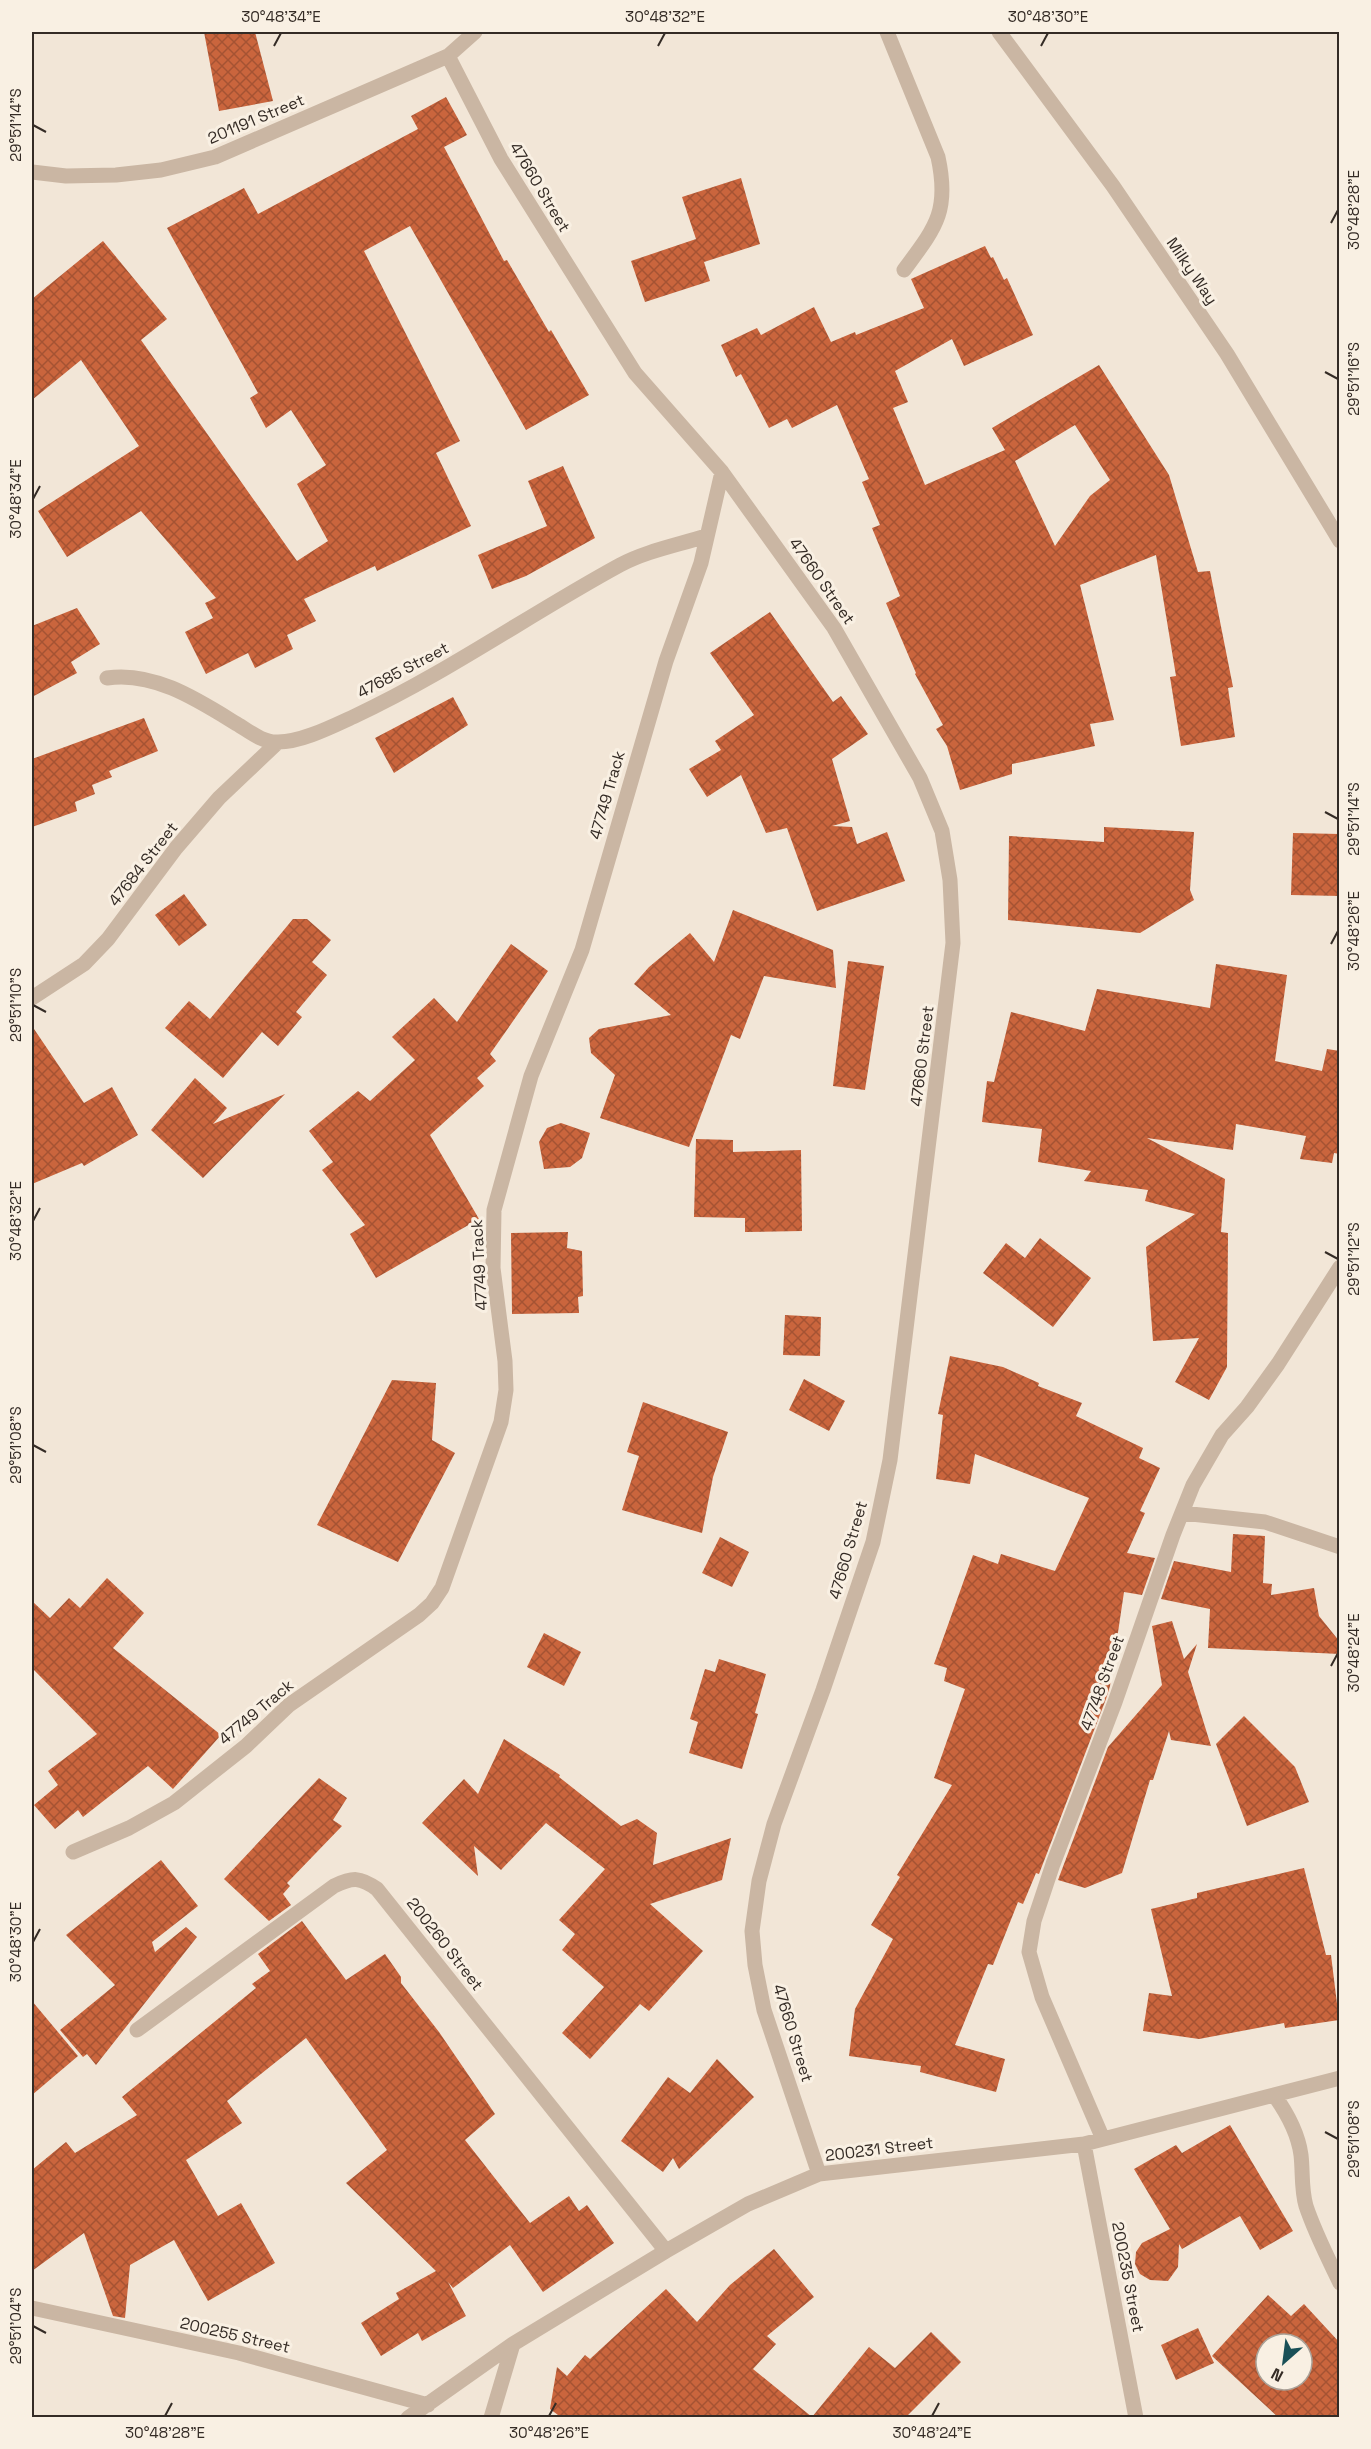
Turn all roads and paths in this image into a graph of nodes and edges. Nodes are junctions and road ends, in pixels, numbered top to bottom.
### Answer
1 (475, 32) edge
2 (887, 32) edge
3 (999, 32) edge
4 (448, 56) junction
5 (32, 172) edge
6 (904, 270) dead end
7 (722, 472) junction
8 (706, 536) junction
9 (1340, 540) edge
10 (107, 678) dead end
11 (277, 742) junction
12 (32, 998) edge
13 (1340, 1267) edge
14 (1182, 1513) junction
15 (1340, 1547) edge
16 (73, 1852) dead end
17 (137, 2030) dead end
18 (1340, 2078) edge
19 (1274, 2095) junction
20 (1102, 2139) junction
21 (1084, 2144) junction
22 (819, 2174) junction
23 (666, 2251) junction
24 (1340, 2283) edge
25 (32, 2308) edge
26 (513, 2344) junction
27 (497, 2397) junction
28 (428, 2405) junction
29 (408, 2418) edge
30 (491, 2418) edge
31 (500, 2418) edge
32 (1136, 2418) edge

1 - 4 street, 201191 Street
2 - 6 street
3 - 9 street, Milky Way
4 - 5 street, 201191 Street
4 - 7 street, 47660 Street
7 - 8 street, 47749 Track
7 - 22 street, 47660 Street
8 - 11 street, 47685 Street
8 - 16 street, 47749 Track
10 - 11 street
11 - 12 street, 47684 Street
13 - 14 street, 47748 Street
14 - 15 street
14 - 20 street, 47748 Street
17 - 23 street, 200260 Street
18 - 19 street, 200231 Street
19 - 20 street, 200231 Street
19 - 24 street
20 - 21 street, 200231 Street
21 - 22 street, 200231 Street
21 - 32 street, 200235 Street
22 - 23 street, 200231 Street
23 - 26 street, 200231 Street
25 - 28 street, 200255 Street
26 - 27 street
26 - 28 street, 200231 Street
27 - 30 street
27 - 31 street
28 - 29 street, 200231 Street

